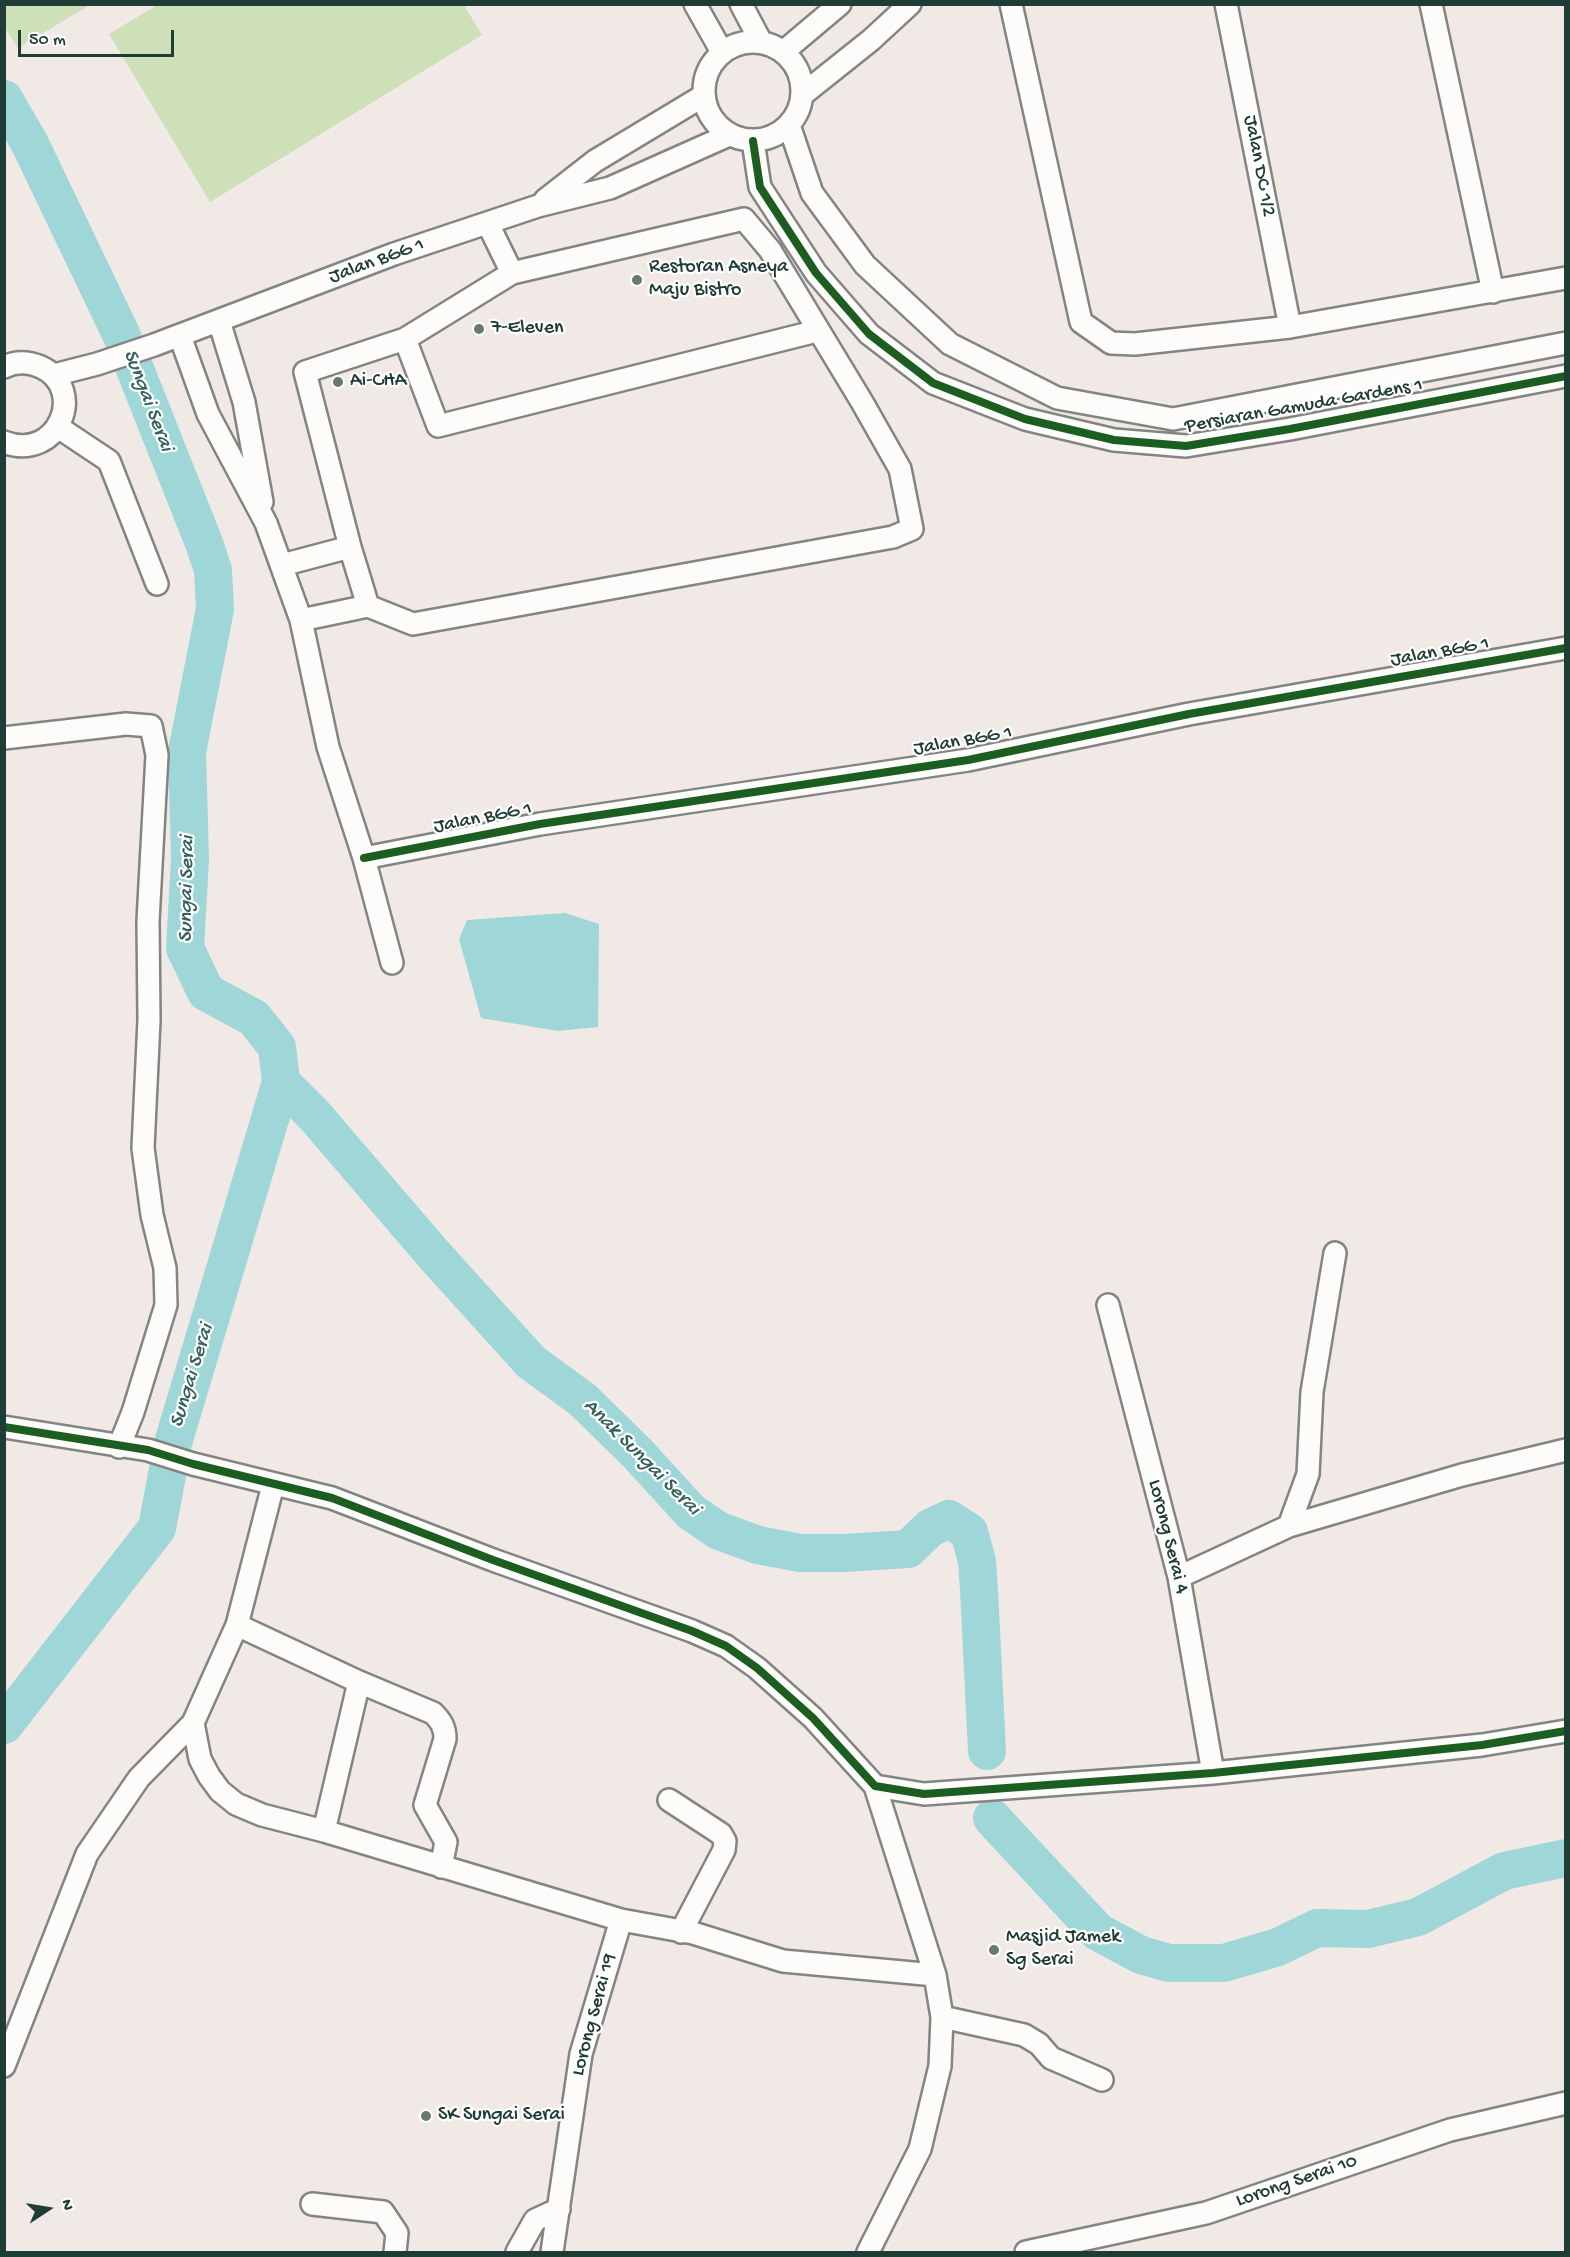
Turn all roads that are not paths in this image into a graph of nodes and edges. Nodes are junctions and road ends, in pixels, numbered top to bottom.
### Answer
1 (695, 4) edge
2 (741, 4) edge
3 (840, 4) edge
4 (910, 4) edge
5 (1011, 4) edge
6 (1226, 4) edge
7 (1431, 4) edge
8 (761, 42) junction
9 (722, 52) junction
10 (783, 52) junction
11 (802, 95) junction
12 (703, 96) junction
13 (789, 125) junction
14 (729, 135) junction
15 (753, 141) junction
16 (538, 206) junction
17 (488, 224) junction
18 (512, 273) junction
19 (1566, 278) edge
20 (1493, 292) junction
21 (219, 321) junction
22 (1290, 327) junction
23 (818, 331) junction
24 (180, 336) junction
25 (405, 339) junction
26 (1566, 343) edge
27 (6, 365) edge
28 (54, 375) junction
29 (1566, 376) edge
30 (58, 427) junction
31 (4, 442) edge
32 (266, 523) junction
33 (350, 547) junction
34 (282, 565) junction
35 (157, 584) dead end
36 (368, 606) junction
37 (301, 620) junction
38 (1566, 648) edge
39 (4, 738) edge
40 (364, 858) junction
41 (392, 963) dead end
42 (1335, 1253) dead end
43 (1108, 1305) dead end
44 (4, 1427) edge
45 (119, 1447) junction
46 (1566, 1450) edge
47 (273, 1485) junction
48 (1289, 1526) junction
49 (1179, 1578) junction
50 (237, 1625) junction
51 (360, 1682) junction
52 (193, 1723) junction
53 (1566, 1731) edge
54 (1213, 1773) junction
55 (875, 1786) junction
56 (669, 1800) dead end
57 (324, 1830) junction
58 (441, 1867) junction
59 (621, 1920) junction
60 (681, 1932) junction
61 (935, 1975) junction
62 (942, 2017) junction
63 (4, 2066) edge
64 (1102, 2080) dead end
65 (1566, 2103) edge
66 (312, 2204) dead end
67 (558, 2209) junction
68 (395, 2253) edge
69 (517, 2253) edge
70 (552, 2253) edge
71 (868, 2253) edge
72 (1026, 2253) edge

1 - 9 street
2 - 8 street
3 - 10 street
4 - 11 street
5 - 22 street
6 - 22 street, Jalan DC 1/2
7 - 20 street
8 - 9 street
8 - 10 street
9 - 12 street
10 - 11 street
11 - 13 street
12 - 14 street
12 - 16 street, Jalan BGG 1
13 - 15 street
13 - 26 street, Persiaran Gamuda Gardens 1
14 - 15 street
14 - 16 street, Jalan BGG 1
15 - 29 street, Persiaran Gamuda Gardens 1
16 - 17 street, Jalan BGG 1
17 - 18 street
17 - 21 street, Jalan BGG 1
18 - 23 street
18 - 25 street
19 - 20 street
20 - 22 street
21 - 24 street, Jalan BGG 1
21 - 32 street
23 - 25 street
23 - 36 street
24 - 28 street, Jalan BGG 1
24 - 32 street
25 - 33 street
27 - 28 street
28 - 30 street
30 - 31 street
30 - 35 street
32 - 34 street
33 - 34 street
33 - 36 street
34 - 37 street
36 - 37 street
37 - 40 street
38 - 40 street, Jalan BGG 1
39 - 45 street
40 - 41 street
42 - 48 street
43 - 49 street, Lorong Serai 4
44 - 45 street
45 - 47 street
46 - 48 street
47 - 50 street
47 - 55 street
48 - 49 street
49 - 54 street, Lorong Serai 4
50 - 51 street
50 - 52 street
51 - 57 street
51 - 58 street
52 - 57 street
52 - 63 street
53 - 54 street
54 - 55 street
55 - 61 street
56 - 60 street
57 - 58 street
58 - 59 street
59 - 60 street
59 - 67 street, Lorong Serai 19
60 - 61 street
61 - 62 street
62 - 64 street
62 - 71 street
65 - 72 street, Lorong Serai 10
66 - 68 street
67 - 69 street
67 - 70 street, Lorong Serai 19

